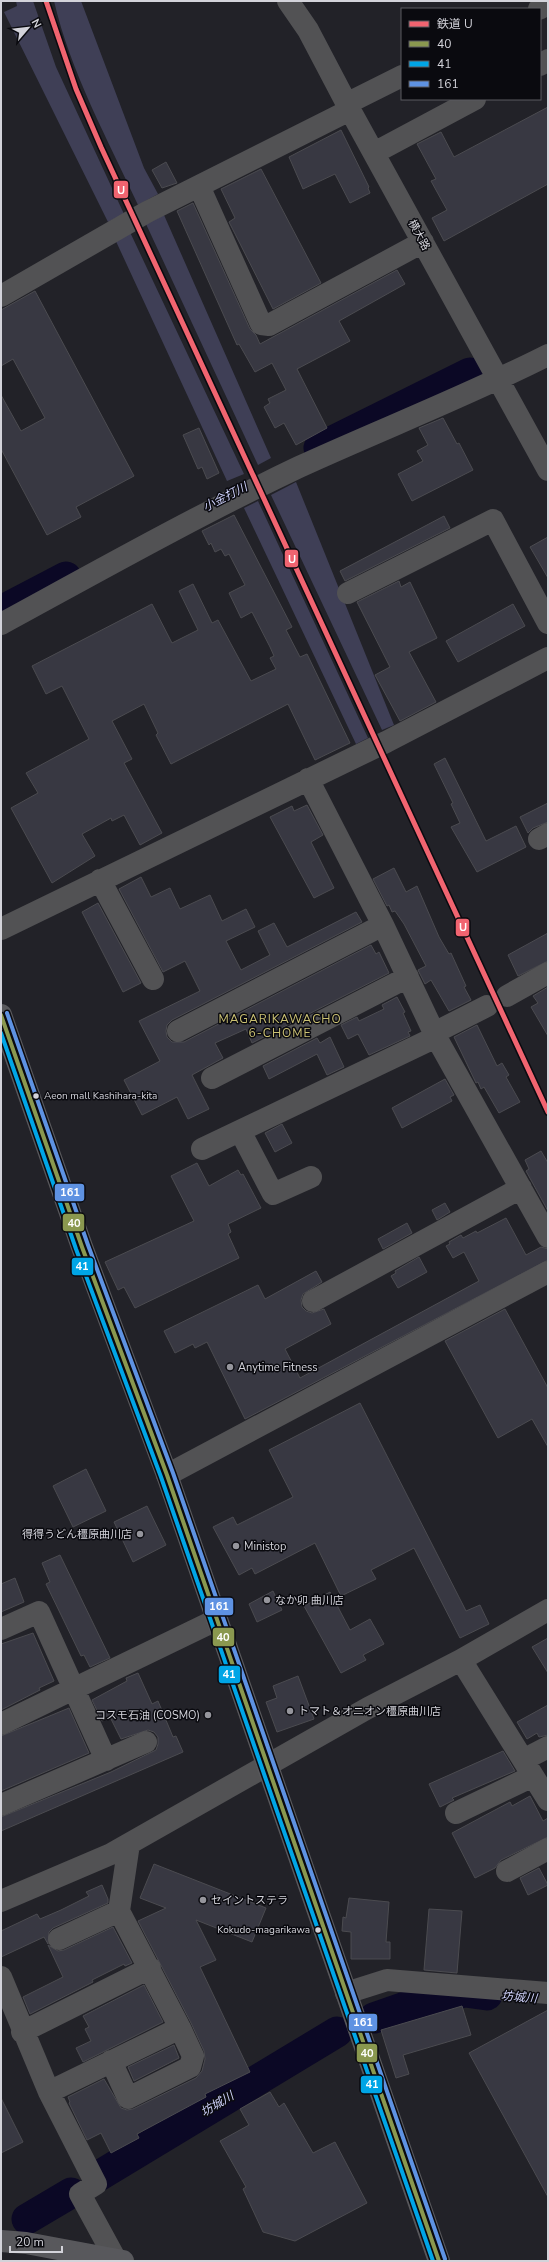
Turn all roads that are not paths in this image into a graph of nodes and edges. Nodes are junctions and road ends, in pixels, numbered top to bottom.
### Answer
1 (288, 1) edge
2 (401, 77) edge
3 (473, 100) edge
4 (348, 107) junction
5 (374, 153) junction
6 (199, 186) junction
7 (423, 242) junction
8 (1, 296) edge
9 (548, 355) edge
10 (498, 380) junction
11 (546, 463) edge
12 (348, 594) dead end
13 (548, 623) edge
14 (1, 624) edge
15 (548, 658) edge
16 (308, 779) junction
17 (100, 880) junction
18 (383, 925) junction
19 (1, 929) edge
20 (548, 973) edge
21 (408, 977) junction
22 (153, 979) dead end
23 (508, 996) dead end
24 (487, 1006) dead end
25 (1, 1015) edge
26 (178, 1031) dead end
27 (435, 1035) junction
28 (212, 1078) dead end
29 (240, 1131) junction
30 (202, 1149) dead end
31 (312, 1176) dead end
32 (521, 1188) junction
33 (548, 1237) edge
34 (548, 1272) edge
35 (313, 1301) dead end
36 (167, 1475) junction
37 (548, 1610) edge
38 (216, 1620) junction
39 (1, 1629) edge
40 (460, 1660) junction
41 (74, 1690) junction
42 (1, 1724) edge
43 (146, 1742) dead end
44 (548, 1746) edge
45 (106, 1760) junction
46 (266, 1767) junction
47 (528, 1768) junction
48 (548, 1800) edge
49 (1, 1805) edge
50 (456, 1813) dead end
51 (129, 1844) junction
52 (548, 1850) edge
53 (507, 1871) dead end
54 (1, 1901) edge
55 (119, 1911) junction
56 (58, 1939) dead end
57 (150, 1968) junction
58 (1, 1977) edge
59 (346, 1993) junction
60 (548, 1993) edge
61 (180, 2028) junction
62 (22, 2032) junction
63 (111, 2061) junction
64 (49, 2092) junction
65 (412, 2188) junction
66 (1, 2241) edge
67 (120, 2260) edge
68 (424, 2261) edge
69 (439, 2261) edge

1 - 4 street, 横大路
2 - 4 street
3 - 5 street
4 - 5 street, 横大路
4 - 6 street
5 - 7 street, 横大路
6 - 7 street
6 - 8 street
7 - 10 street, 横大路
9 - 10 street
10 - 11 street, 横大路
10 - 14 street
12 - 13 street
15 - 16 street
16 - 17 street
16 - 18 street
17 - 19 street
17 - 22 street
18 - 21 street
18 - 26 street
20 - 23 street
21 - 27 street
21 - 28 street
24 - 27 street
25 - 36 highway
27 - 29 street
27 - 32 street
29 - 30 street
29 - 31 street
32 - 33 street
32 - 35 street
34 - 36 street
36 - 38 highway
37 - 40 street
38 - 41 street
38 - 46 highway
39 - 41 street
40 - 46 street
40 - 47 street
41 - 42 street
41 - 45 street
43 - 45 street
44 - 47 street
45 - 49 street
46 - 51 street
46 - 59 highway
47 - 48 street
47 - 50 street
51 - 54 street
51 - 55 street
52 - 53 street
55 - 56 street
55 - 57 street
57 - 61 street
57 - 62 street
58 - 62 street
59 - 60 street
59 - 65 highway
61 - 63 street
61 - 63 street
62 - 64 street
63 - 64 street
64 - 67 street
65 - 68 highway
65 - 69 highway
66 - 67 highway

